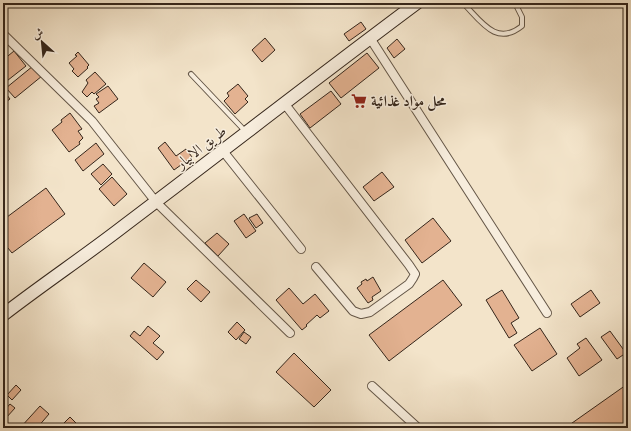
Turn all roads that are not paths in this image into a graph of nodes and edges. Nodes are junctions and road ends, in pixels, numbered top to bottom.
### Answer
1 (417, 3) edge
2 (463, 3) edge
3 (515, 3) edge
4 (3, 34) edge
5 (370, 38) junction
6 (191, 74) dead end
7 (284, 103) junction
8 (247, 132) junction
9 (223, 151) junction
10 (156, 202) junction
11 (301, 249) dead end
12 (316, 267) dead end
13 (4, 311) edge
14 (546, 312) dead end
15 (290, 333) dead end
16 (372, 386) dead end
17 (418, 428) edge

1 - 5 main road, طريق الابيار
2 - 3 lane
4 - 10 street
5 - 7 main road, طريق الابيار
5 - 14 street
6 - 8 lane
7 - 8 main road, طريق الابيار
7 - 12 street
8 - 9 main road, طريق الابيار
9 - 10 main road, طريق الابيار
9 - 11 street
10 - 13 main road, طريق الابيار
10 - 15 street
16 - 17 street

